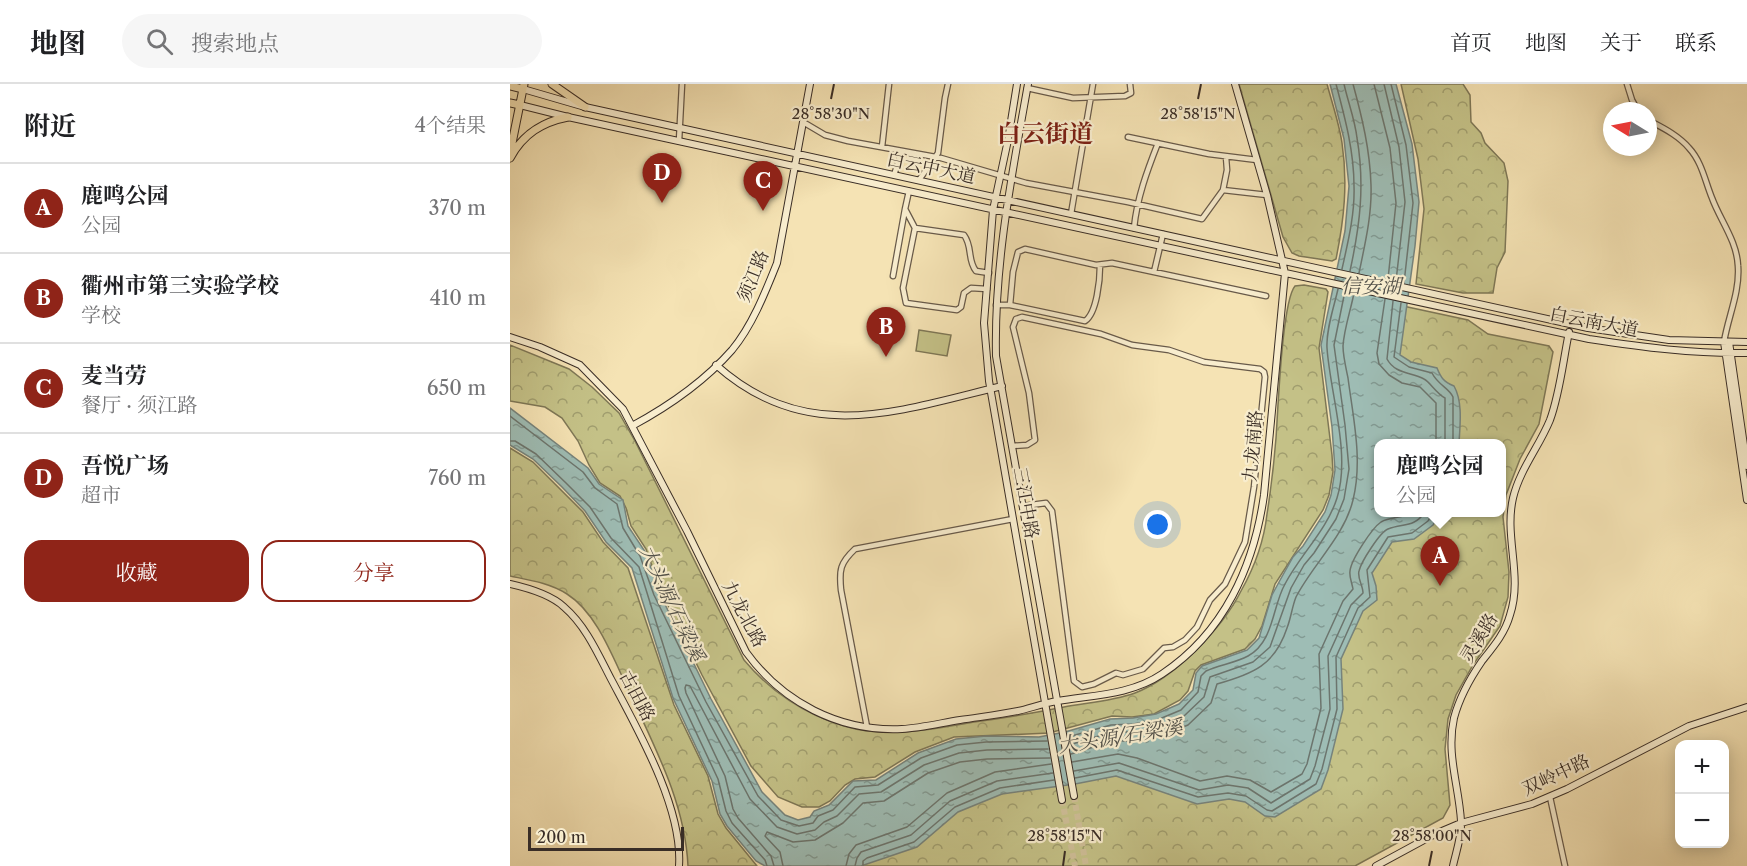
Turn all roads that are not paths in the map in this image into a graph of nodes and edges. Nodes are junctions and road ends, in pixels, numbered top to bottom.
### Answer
1 (552, 84) edge
2 (682, 84) edge
3 (810, 84) edge
4 (890, 84) edge
5 (948, 84) edge
6 (1017, 84) edge
7 (1093, 84) edge
8 (1130, 84) edge
9 (1235, 84) edge
10 (1627, 84) edge
11 (510, 86) edge
12 (524, 86) edge
13 (1028, 86) edge
14 (1092, 97) junction
15 (1633, 102) edge
16 (510, 103) edge
17 (520, 105) junction
18 (585, 107) junction
19 (568, 117) junction
20 (803, 122) junction
21 (1657, 125) edge
22 (679, 127) junction
23 (1128, 137) dead end
24 (679, 141) junction
25 (1158, 143) junction
26 (882, 147) junction
27 (902, 151) junction
28 (510, 153) edge
29 (796, 153) junction
30 (1226, 156) junction
31 (510, 158) edge
32 (936, 158) junction
33 (1257, 160) junction
34 (794, 166) junction
35 (894, 175) junction
36 (1000, 176) junction
37 (1011, 178) junction
38 (919, 180) junction
39 (1223, 190) junction
40 (909, 191) junction
41 (1075, 191) junction
42 (1267, 195) junction
43 (995, 197) junction
44 (1007, 200) junction
45 (1137, 204) junction
46 (905, 209) junction
47 (993, 210) junction
48 (1006, 212) junction
49 (1071, 214) junction
50 (915, 228) junction
51 (1134, 228) junction
52 (1163, 234) junction
53 (1160, 246) junction
54 (1283, 261) junction
55 (1100, 265) junction
56 (1154, 272) junction
57 (1334, 272) joint
58 (988, 273) junction
59 (1285, 273) junction
60 (893, 276) dead end
61 (1331, 284) joint
62 (987, 289) junction
63 (1266, 296) dead end
64 (996, 305) junction
65 (1010, 305) junction
66 (1571, 324) junction
67 (1569, 334) junction
68 (510, 337) edge
69 (1726, 342) junction
70 (1747, 342) edge
71 (1728, 353) junction
72 (1747, 353) edge
73 (716, 365) junction
74 (1002, 386) junction
75 (991, 388) junction
76 (632, 426) junction
77 (1258, 432) junction
78 (1269, 433) junction
79 (1012, 446) junction
80 (1747, 466) edge
81 (1747, 500) edge
82 (1023, 506) junction
83 (1013, 519) junction
84 (510, 584) edge
85 (1057, 701) junction
86 (1046, 704) junction
87 (1747, 707) edge
88 (867, 727) junction
89 (1074, 796) tunnel mouth
90 (1550, 797) junction
91 (1062, 800) tunnel mouth
92 (1461, 823) junction
93 (679, 866) edge
94 (1376, 866) edge
95 (1453, 866) edge
96 (1565, 866) edge

1 - 18 main road
2 - 22 street
3 - 20 main road, 须江路
4 - 26 street
5 - 32 street
6 - 36 main road, 三江中路
7 - 14 street
8 - 14 street
9 - 33 main road, 九龙南路
10 - 15 street
11 - 12 main road
12 - 17 main road
12 - 18 main road, 白云中大道
13 - 14 street
13 - 37 main road, 三江中路
14 - 41 street
16 - 17 main road
17 - 19 main road, 白云中大道
17 - 28 main road
18 - 22 main road, 白云中大道
19 - 24 main road, 白云中大道
19 - 31 main road
20 - 26 street
20 - 29 main road, 须江路
21 - 69 street
22 - 24 street
22 - 29 main road, 白云中大道
23 - 25 street
24 - 34 main road, 白云中大道
25 - 30 street
25 - 45 street
26 - 27 street
27 - 32 street
27 - 35 street
29 - 34 main road, 须江路
29 - 35 main road, 白云中大道
30 - 33 street
30 - 39 street
32 - 36 street
32 - 38 street
33 - 42 main road, 九龙南路
34 - 40 main road, 白云中大道
34 - 73 main road, 须江路
35 - 38 main road, 白云中大道
36 - 37 street
36 - 43 main road, 三江中路
37 - 41 street
37 - 44 main road, 三江中路
38 - 43 main road, 白云中大道
39 - 42 street
39 - 45 street
40 - 46 street
40 - 47 main road, 白云中大道
41 - 45 street
41 - 49 street
42 - 54 main road, 九龙南路
43 - 44 main road, 白云中大道
43 - 47 main road, 三江中路
44 - 48 main road, 三江中路
44 - 49 main road, 白云中大道
45 - 51 street
46 - 50 street
46 - 60 street
47 - 48 main road, 白云中大道
47 - 58 main road, 三江中路
48 - 53 main road, 白云中大道
48 - 64 main road, 三江中路
49 - 51 main road, 白云中大道
50 - 58 street
50 - 62 street
51 - 52 main road, 白云中大道
52 - 53 street
52 - 54 main road, 白云中大道
53 - 56 street
53 - 59 main road, 白云中大道
54 - 57 main road, 白云中大道
54 - 59 main road, 九龙南路
55 - 56 street
55 - 65 street
55 - 65 street
56 - 63 street
57 - 66 main road, 白云南大道
58 - 62 main road, 三江中路
59 - 61 main road, 白云中大道
59 - 78 main road, 九龙南路
61 - 67 main road, 白云南大道
62 - 75 main road, 三江中路
64 - 65 street
64 - 74 main road, 三江中路
66 - 67 main road, 灵溪路
66 - 69 main road, 白云南大道
67 - 71 main road, 白云南大道
67 - 92 main road, 灵溪路
68 - 76 main road, 九龙北路
69 - 70 main road, 白云南大道
69 - 71 main road
71 - 72 main road, 白云南大道
71 - 80 main road
71 - 81 main road
73 - 75 main road
73 - 76 main road, 须江路
74 - 75 main road
74 - 79 main road, 三江中路
75 - 83 main road, 三江中路
76 - 88 main road, 九龙北路
77 - 78 street
77 - 79 street
77 - 82 street
78 - 85 main road, 九龙南路
79 - 82 main road, 三江中路
82 - 85 main road, 三江中路
83 - 86 main road, 三江中路
83 - 88 street
84 - 93 main road, 古田路
85 - 86 main road, 九龙北路
85 - 89 main road, 三江中路
86 - 88 main road, 九龙北路
86 - 91 main road, 三江中路
87 - 90 main road, 双岭中路
90 - 92 main road, 双岭中路
90 - 96 street
92 - 94 main road, 双岭中路
92 - 95 main road, 灵溪路

